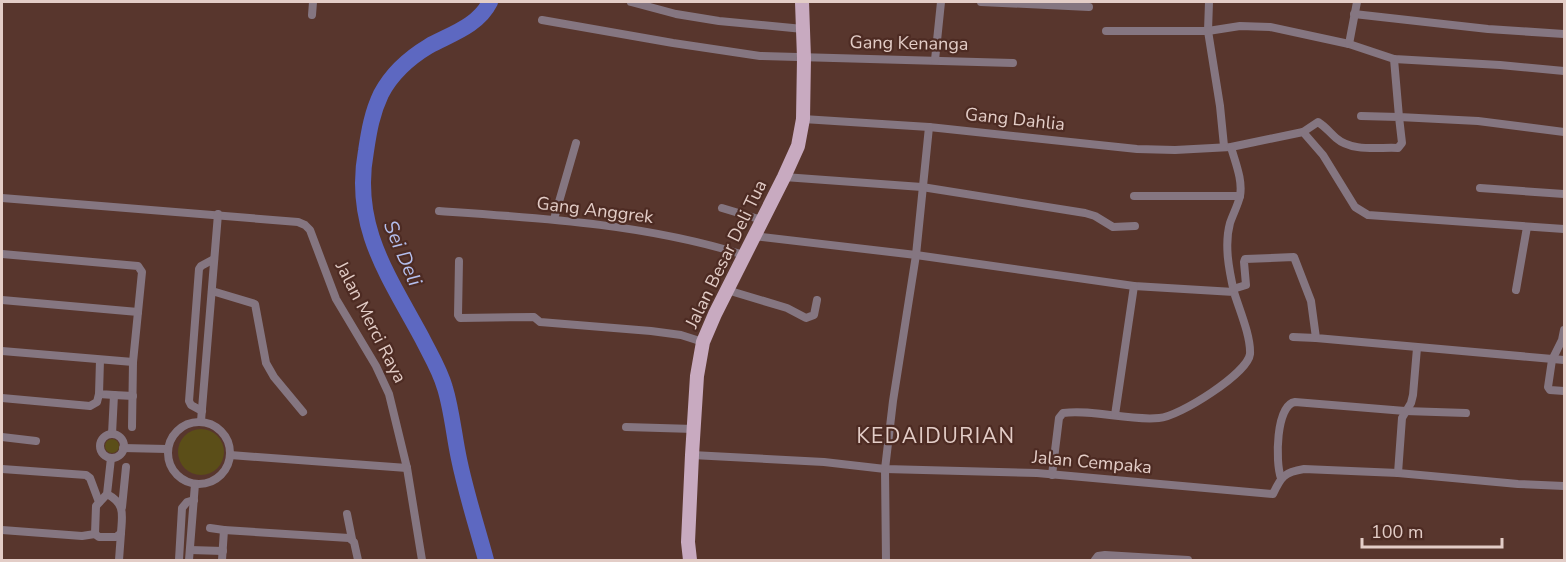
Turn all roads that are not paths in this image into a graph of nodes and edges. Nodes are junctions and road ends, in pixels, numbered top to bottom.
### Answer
1 (313, 2) edge
2 (631, 2) edge
3 (802, 2) edge
4 (941, 2) edge
5 (981, 2) edge
6 (1209, 2) edge
7 (1357, 2) edge
8 (1089, 7) dead end
9 (1354, 14) junction
10 (312, 15) dead end
11 (542, 20) dead end
12 (803, 29) junction
13 (1106, 31) dead end
14 (1208, 31) junction
15 (1564, 34) edge
16 (1349, 44) junction
17 (804, 58) junction
18 (1394, 59) junction
19 (935, 60) junction
20 (1013, 63) dead end
21 (1564, 71) edge
22 (1361, 116) dead end
23 (1399, 117) junction
24 (803, 119) junction
25 (929, 127) junction
26 (1304, 132) junction
27 (1564, 132) edge
28 (576, 143) dead end
29 (1227, 146) junction
30 (784, 177) junction
31 (922, 187) junction
32 (1480, 188) dead end
33 (1564, 194) edge
34 (1134, 196) dead end
35 (1240, 196) junction
36 (2, 198) edge
37 (722, 208) dead end
38 (439, 211) dead end
39 (218, 214) junction
40 (554, 219) junction
41 (762, 220) junction
42 (1135, 226) dead end
43 (1527, 227) junction
44 (1564, 229) edge
45 (754, 236) junction
46 (2, 254) edge
47 (744, 255) junction
48 (916, 255) junction
49 (214, 259) junction
50 (459, 261) dead end
51 (1134, 286) junction
52 (727, 290) junction
53 (1233, 290) junction
54 (1516, 290) dead end
55 (212, 291) junction
56 (2, 300) edge
57 (817, 300) dead end
58 (138, 312) junction
59 (1564, 330) edge
60 (1293, 337) dead end
61 (1316, 338) junction
62 (703, 342) junction
63 (1417, 348) junction
64 (2, 351) edge
65 (100, 360) junction
66 (1552, 360) junction
67 (1564, 360) edge
68 (133, 362) junction
69 (1564, 391) edge
70 (99, 394) junction
71 (114, 395) junction
72 (133, 396) junction
73 (2, 399) edge
74 (202, 411) junction
75 (1405, 411) junction
76 (303, 412) dead end
77 (1466, 413) dead end
78 (1115, 415) junction
79 (201, 421) junction
80 (132, 427) dead end
81 (626, 427) dead end
82 (694, 429) junction
83 (112, 434) junction
84 (2, 437) edge
85 (36, 441) dead end
86 (123, 448) junction
87 (167, 448) junction
88 (230, 455) junction
89 (692, 455) junction
90 (111, 458) junction
91 (126, 467) dead end
92 (407, 468) junction
93 (2, 469) edge
94 (885, 469) junction
95 (1398, 473) junction
96 (1052, 475) junction
97 (1281, 478) junction
98 (195, 484) junction
99 (1564, 486) edge
100 (107, 494) junction
101 (194, 500) junction
102 (99, 502) junction
103 (122, 507) junction
104 (348, 514) dead end
105 (210, 528) dead end
106 (2, 530) edge
107 (224, 531) junction
108 (121, 533) junction
109 (95, 534) junction
110 (352, 539) junction
111 (190, 550) junction
112 (222, 556) edge
113 (119, 561) edge
114 (179, 561) edge
115 (189, 561) edge
116 (358, 561) edge
117 (422, 561) edge
118 (690, 561) edge
119 (886, 561) edge
120 (1095, 561) edge
121 (1188, 561) edge

1 - 10 street
2 - 12 street
3 - 12 main road, Jalan Besar Deli Tua
4 - 19 street
5 - 8 street
6 - 14 street
7 - 9 street
9 - 15 street
9 - 16 street
11 - 17 street, Gang Kenanga
12 - 17 main road, Jalan Besar Deli Tua
13 - 14 street
14 - 16 street
14 - 29 street
16 - 18 street
17 - 19 street, Gang Kenanga
17 - 24 main road, Jalan Besar Deli Tua
18 - 21 street
18 - 23 street
19 - 20 street, Gang Kenanga
22 - 23 street
23 - 26 street, Gang Dahlia
23 - 27 street
24 - 25 street, Gang Dahlia
24 - 30 main road, Jalan Besar Deli Tua
25 - 29 street, Gang Dahlia
25 - 31 street
26 - 29 street, Gang Dahlia
26 - 43 street
28 - 40 street
29 - 35 street
30 - 31 street
30 - 41 main road, Jalan Besar Deli Tua
31 - 42 street
31 - 48 street
32 - 33 street
34 - 35 street
35 - 53 street
36 - 39 street, Jalan Merci Raya
37 - 41 street
38 - 40 street, Gang Anggrek
39 - 49 street
39 - 92 street, Jalan Merci Raya
40 - 47 street, Gang Anggrek
41 - 45 main road, Jalan Besar Deli Tua
43 - 44 street
43 - 54 street
45 - 47 main road, Jalan Besar Deli Tua
45 - 48 street
46 - 58 street
47 - 52 main road, Jalan Besar Deli Tua
48 - 51 street
48 - 94 street
49 - 55 street
49 - 74 street
50 - 62 street
51 - 53 street
51 - 78 street
52 - 57 street
52 - 62 main road, Jalan Besar Deli Tua
53 - 61 street
53 - 78 street
55 - 74 street
55 - 76 street
56 - 58 street
58 - 68 street
59 - 66 street
60 - 61 street
61 - 63 street
62 - 82 main road, Jalan Besar Deli Tua
63 - 66 street
63 - 75 street
64 - 65 street
65 - 68 street
65 - 70 street
66 - 67 street
66 - 69 street
68 - 72 street
70 - 71 street
70 - 73 street
71 - 72 street
71 - 83 street
72 - 80 street
74 - 79 street
75 - 77 street
75 - 95 street
75 - 97 street
78 - 96 street
79 - 87 street
79 - 88 street
81 - 82 street
82 - 89 main road, Jalan Besar Deli Tua
83 - 86 street
83 - 90 street
84 - 85 street
86 - 87 street
86 - 90 street
87 - 98 street
88 - 92 street
88 - 98 street
89 - 94 street, Jalan Cempaka
89 - 118 main road, Jalan Besar Deli Tua
90 - 100 street
91 - 103 street
92 - 117 street, Jalan Merci Raya
93 - 102 street
94 - 96 street, Jalan Cempaka
94 - 119 street
95 - 97 street
95 - 99 street
96 - 97 street, Jalan Cempaka
98 - 101 street
100 - 102 street
100 - 103 street
101 - 111 street
101 - 114 street
102 - 109 street
103 - 108 street
104 - 110 street
105 - 107 street
106 - 109 street
107 - 110 street
107 - 112 street
108 - 109 street
108 - 113 street
110 - 116 street
111 - 112 street
111 - 115 street
120 - 121 street

